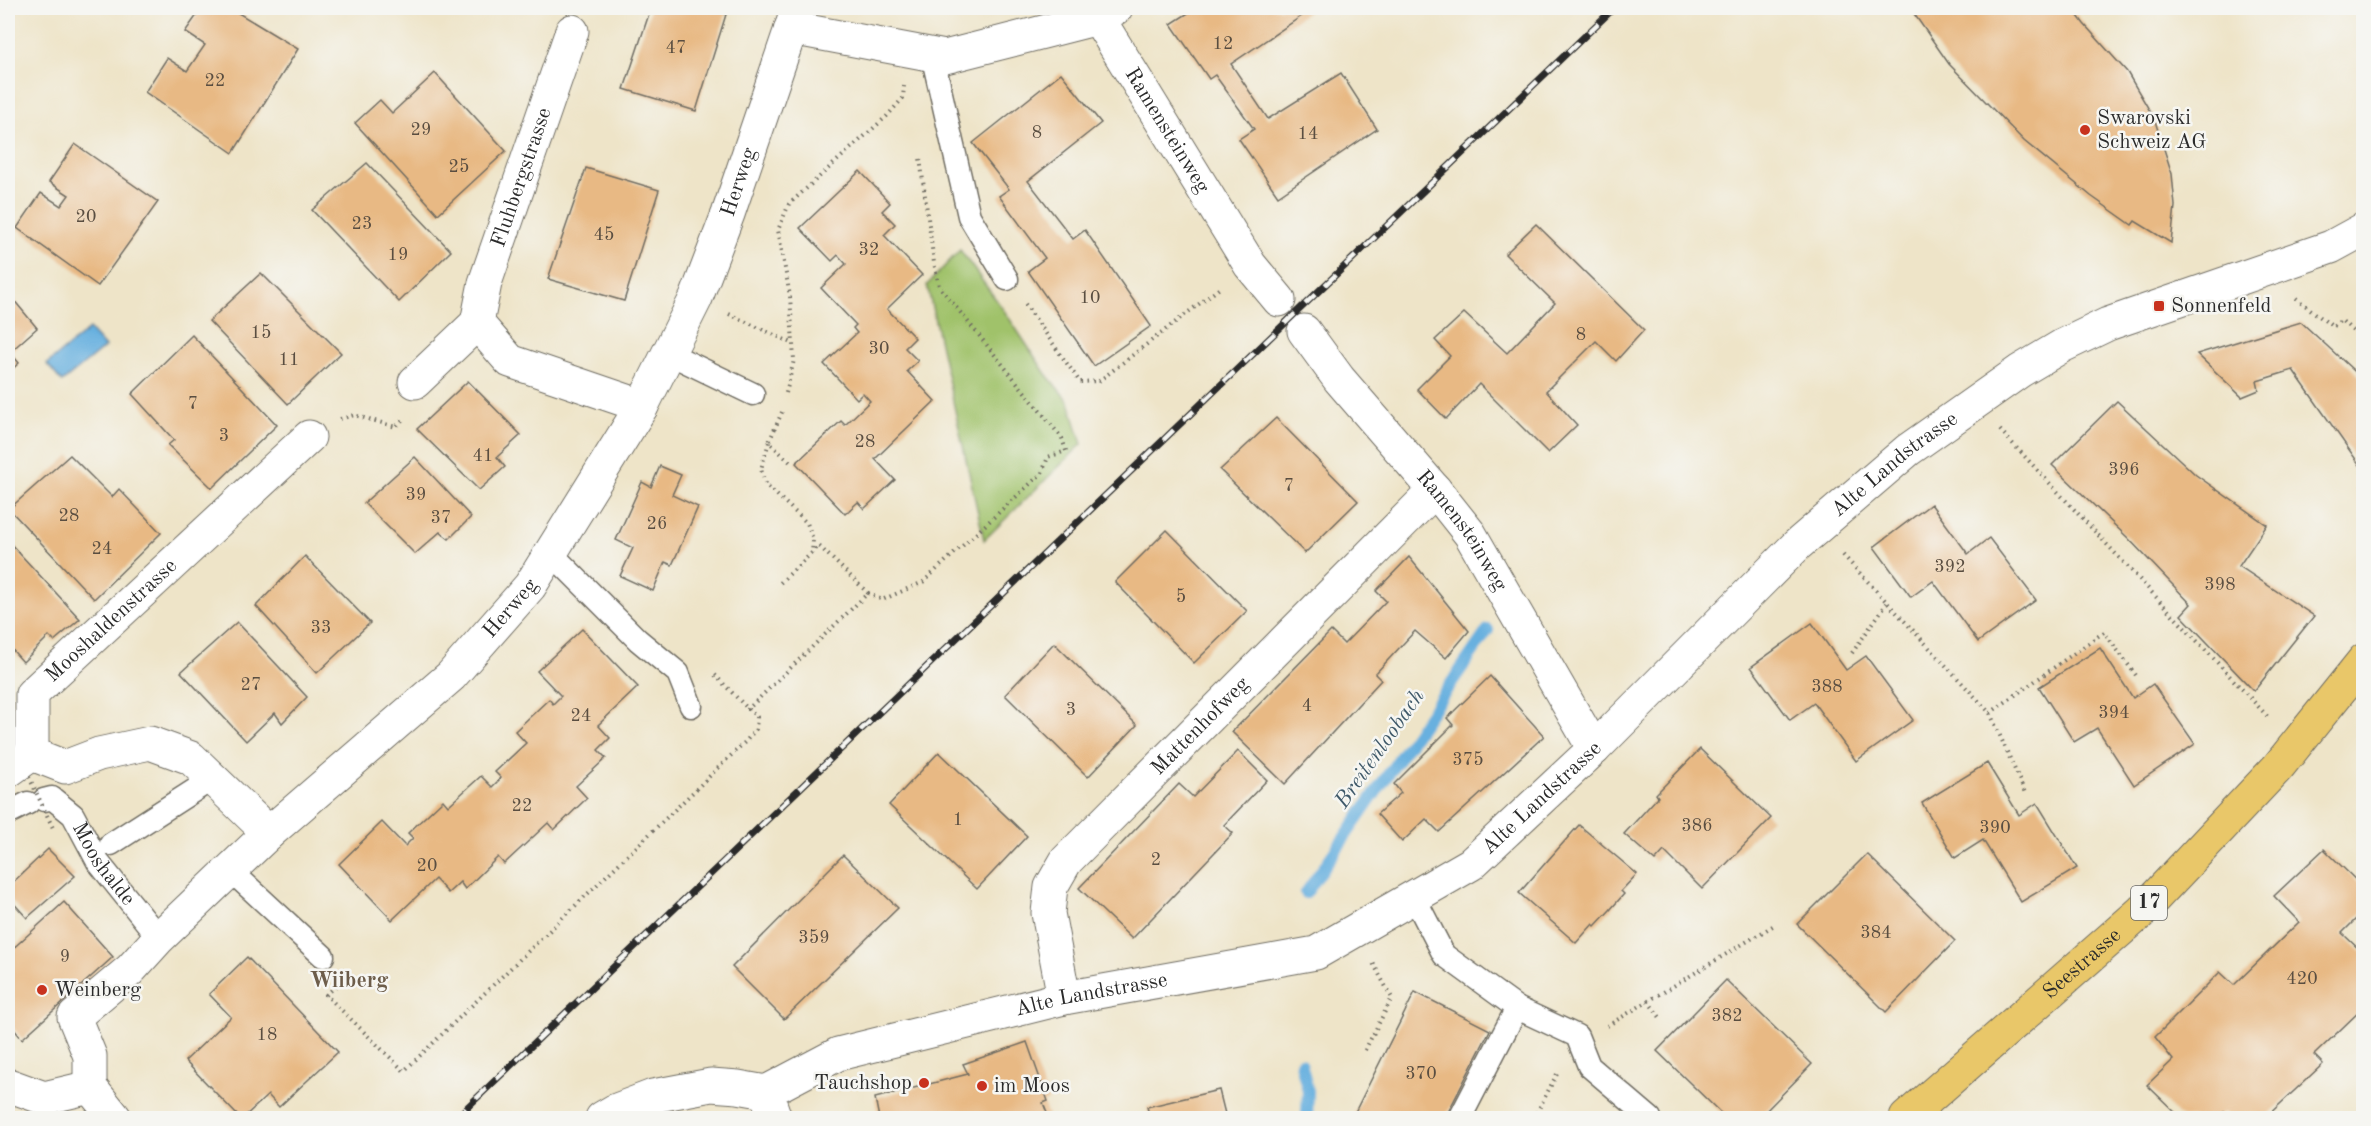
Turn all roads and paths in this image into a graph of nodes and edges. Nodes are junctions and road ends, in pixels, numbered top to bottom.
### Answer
1 (1107, 13) edge
2 (795, 18) edge
3 (572, 32) dead end
4 (919, 52) junction
5 (920, 156) dead end
6 (2364, 229) edge
7 (1250, 265) junction
8 (2262, 271) junction
9 (1007, 279) joint
10 (696, 298) junction
11 (1279, 300) dead end
12 (477, 323) junction
13 (1304, 331) dead end
14 (2364, 341) edge
15 (794, 344) junction
16 (668, 353) junction
17 (415, 382) joint
18 (753, 394) dead end
19 (785, 400) dead end
20 (1975, 403) junction
21 (642, 406) junction
22 (782, 410) dead end
23 (309, 437) joint
24 (770, 442) junction
25 (792, 464) dead end
26 (1435, 490) junction
27 (1818, 527) junction
28 (551, 553) junction
29 (812, 554) junction
30 (780, 584) dead end
31 (868, 593) junction
32 (1887, 603) junction
33 (1852, 653) dead end
34 (2364, 660) edge
35 (2138, 678) dead end
36 (691, 706) dead end
37 (1990, 713) junction
38 (2274, 723) dead end
39 (1594, 749) junction
40 (23, 767) edge
41 (213, 779) junction
42 (2026, 795) dead end
43 (8, 813) edge
44 (53, 828) dead end
45 (269, 834) junction
46 (111, 844) dead end
47 (230, 870) junction
48 (1414, 897) junction
49 (1776, 924) dead end
50 (1356, 930) junction
51 (159, 939) junction
52 (323, 956) joint
53 (1064, 998) junction
54 (1648, 1001) junction
55 (1517, 1008) junction
56 (1662, 1020) dead end
57 (1580, 1042) junction
58 (1365, 1050) dead end
59 (90, 1087) junction
60 (8, 1090) edge
61 (770, 1106) edge
62 (115, 1119) edge
63 (602, 1119) edge
64 (1460, 1119) edge
65 (1650, 1119) edge
66 (1906, 1119) edge

1 - 4 street
1 - 7 street, Ramensteinweg
2 - 4 street
2 - 10 street, Herweg
3 - 12 street, Fluhbergstrasse
4 - 9 lane
4 - 15 path
5 - 31 path
6 - 8 street, Alte Landstrasse
7 - 9 path
7 - 11 street, Ramensteinweg
8 - 14 path
8 - 20 street, Alte Landstrasse
10 - 15 path
10 - 16 street, Herweg
12 - 17 street
12 - 21 street
13 - 26 street, Ramensteinweg
15 - 19 path
16 - 18 lane
16 - 21 street, Herweg
17 - 23 path
20 - 27 street, Alte Landstrasse
20 - 38 path
21 - 28 street, Herweg
22 - 24 path
23 - 40 street, Mooshaldenstrasse
24 - 25 path
24 - 29 path
26 - 39 street, Ramensteinweg
26 - 53 street, Mattenhofweg
27 - 32 path
27 - 39 street, Alte Landstrasse
28 - 36 lane
28 - 45 street, Herweg
29 - 30 path
29 - 31 path
31 - 52 path
32 - 33 path
32 - 37 path
34 - 66 main road, Seestrasse / 17
35 - 37 path
37 - 42 path
39 - 48 street, Alte Landstrasse
40 - 41 street
40 - 44 path, bridge
41 - 45 street
41 - 46 lane
43 - 51 lane, Mooshalde
45 - 47 street, Herweg
47 - 51 street, Herweg
47 - 52 lane
48 - 50 street, Alte Landstrasse
48 - 55 lane
49 - 54 path
50 - 53 street, Alte Landstrasse
50 - 58 path
51 - 59 street, Herweg
53 - 61 street, Alte Landstrasse
54 - 56 path
54 - 57 path
55 - 57 lane
55 - 64 lane
57 - 65 lane
59 - 60 street
59 - 62 street
61 - 63 street, Alte Landstrasse

